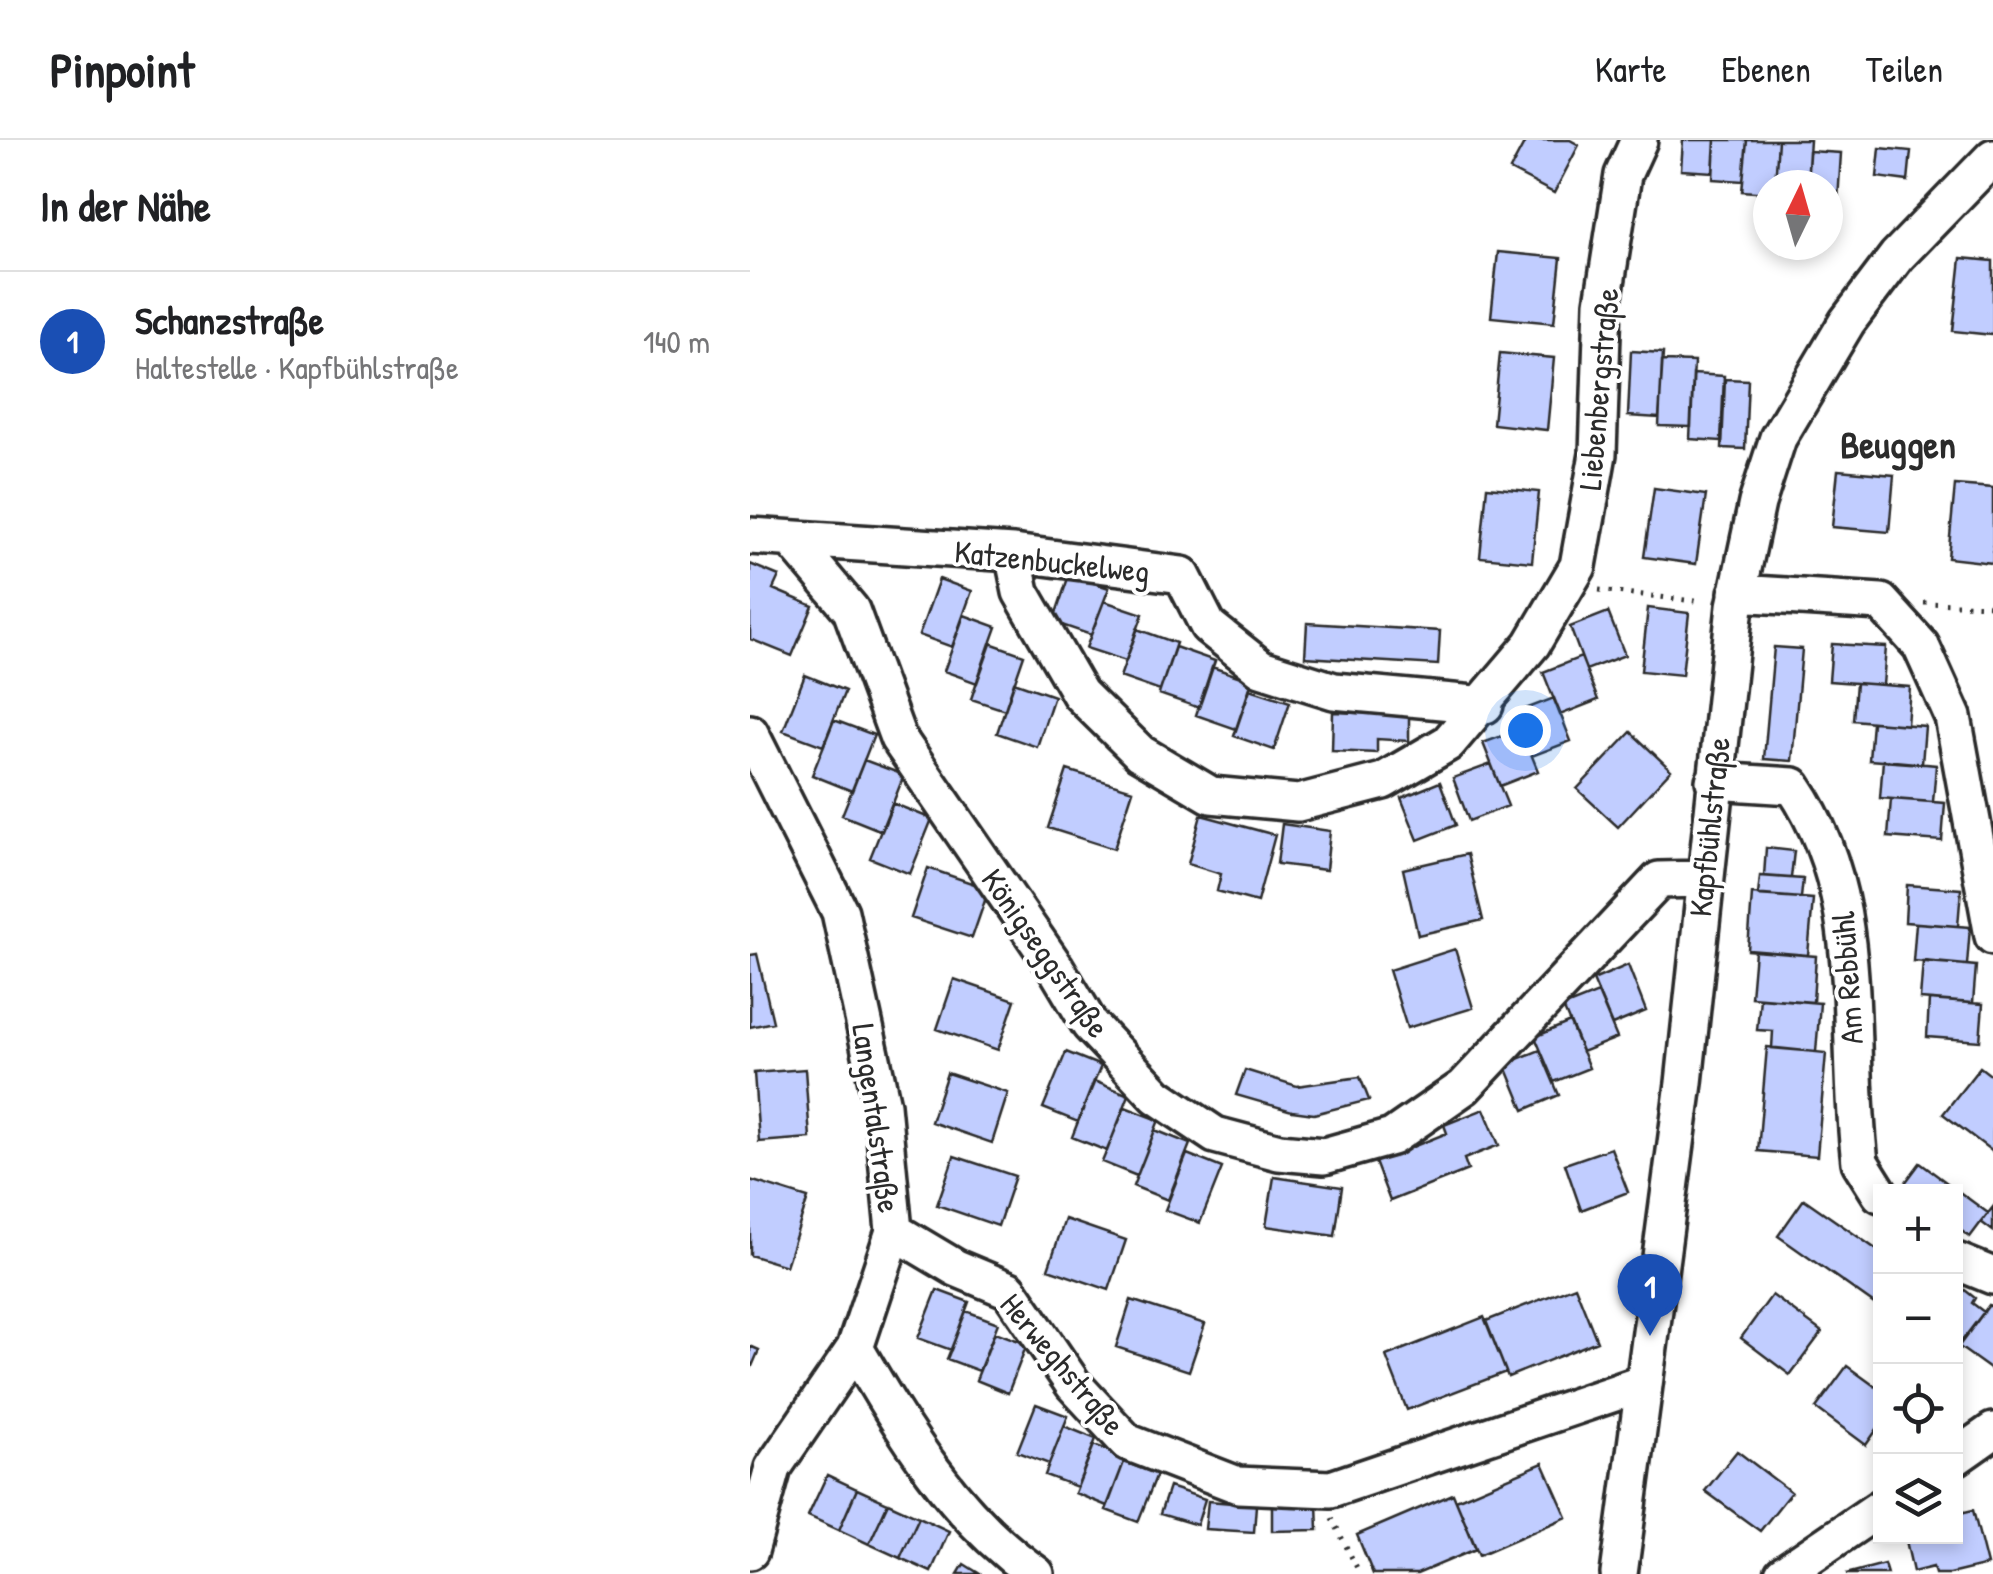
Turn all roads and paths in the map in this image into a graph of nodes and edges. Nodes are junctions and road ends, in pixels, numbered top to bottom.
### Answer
1 (1640, 140) edge
2 (1993, 157) edge
3 (750, 536) edge
4 (792, 540) junction
5 (1013, 553) junction
6 (1566, 587) junction
7 (1736, 599) junction
8 (1881, 602) junction
9 (1993, 605) edge
10 (1485, 704) junction
11 (750, 733) edge
12 (1714, 781) junction
13 (1703, 879) junction
14 (1993, 936) edge
15 (1874, 1184) edge
16 (894, 1231) junction
17 (1963, 1264) edge
18 (1993, 1276) edge
19 (854, 1348) junction
20 (1641, 1384) junction
21 (1993, 1431) edge
22 (1960, 1454) edge
23 (1318, 1488) junction
24 (1873, 1513) edge
25 (750, 1551) edge
26 (1036, 1574) edge
27 (1360, 1574) edge
28 (1619, 1574) edge
29 (1783, 1574) edge

1 - 6 street, Liebenbergstraße
2 - 7 street, Kapfbühlstraße
3 - 4 street, Katzenbuckelweg
4 - 5 street, Katzenbuckelweg
4 - 13 street, Königseggstraße
5 - 10 street, Katzenbuckelweg
5 - 10 street, Liebenbergstraße
6 - 7 path
6 - 10 street, Liebenbergstraße
7 - 8 street
7 - 12 street, Kapfbühlstraße
8 - 9 path
8 - 14 street
11 - 16 street, Langentalstraße
12 - 13 street, Kapfbühlstraße
12 - 15 street, Am Rebbühl
13 - 20 street, Kapfbühlstraße
16 - 19 street, Langentalstraße
16 - 23 street, Herweghstraße
17 - 18 street
19 - 25 street, Langentalstraße
19 - 26 street
20 - 23 street, Herweghstraße
20 - 28 street, Kapfbühlstraße
21 - 22 street
23 - 27 path
24 - 29 street

